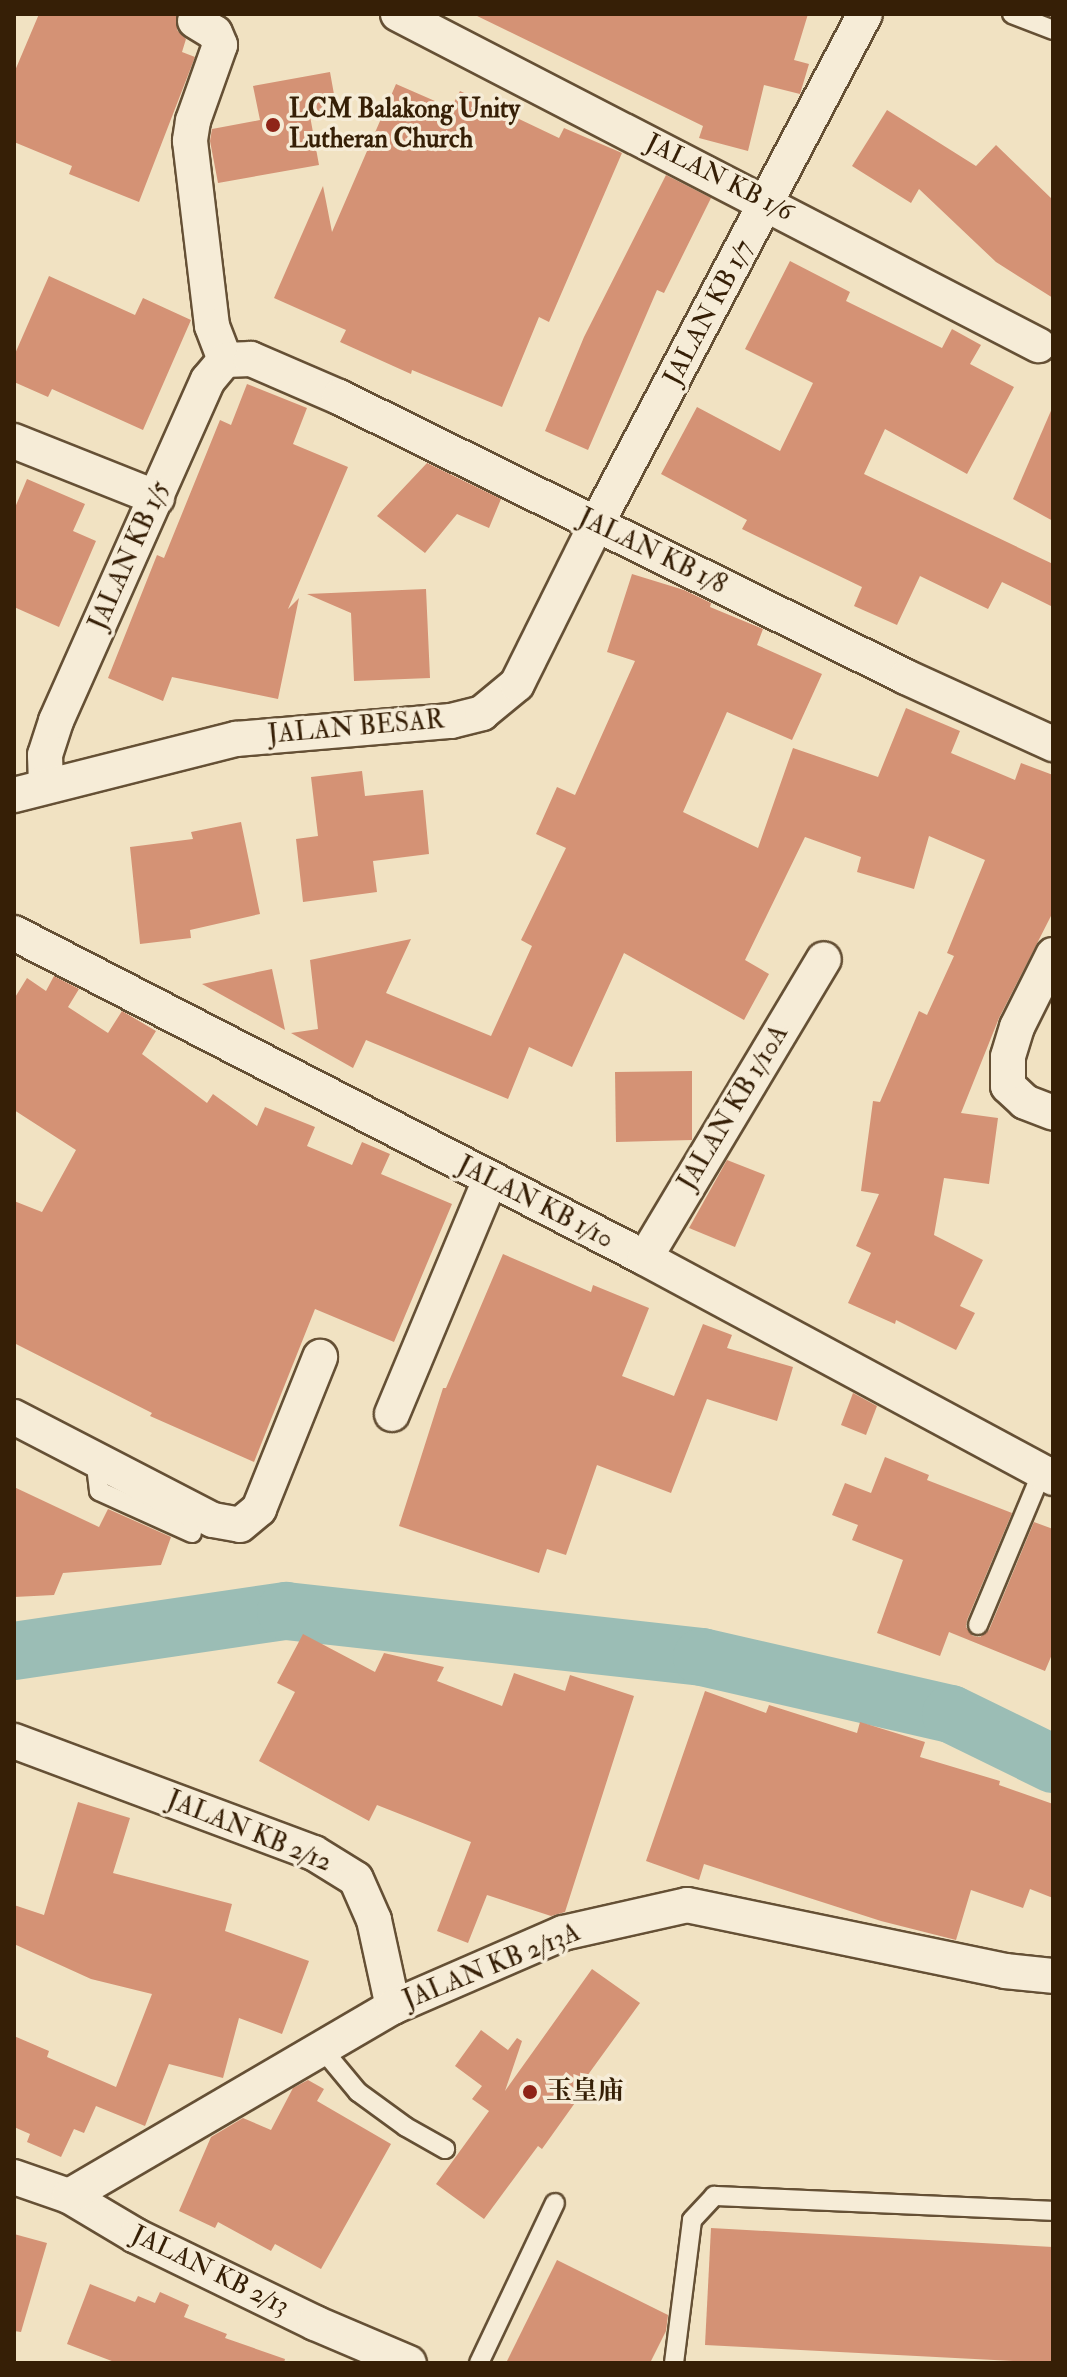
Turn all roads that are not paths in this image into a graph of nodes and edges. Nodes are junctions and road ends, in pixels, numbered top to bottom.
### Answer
1 (398, 14) edge
2 (865, 14) edge
3 (1012, 14) edge
4 (195, 21) dead end
5 (1053, 30) edge
6 (768, 203) junction
7 (1038, 345) dead end
8 (238, 360) junction
9 (14, 441) edge
10 (157, 498) junction
11 (596, 525) junction
12 (1053, 744) edge
13 (30, 790) edge
14 (14, 933) edge
15 (1053, 955) edge
16 (824, 959) dead end
17 (1053, 1113) edge
18 (490, 1180) junction
19 (645, 1258) junction
20 (320, 1357) dead end
21 (392, 1414) dead end
22 (14, 1417) edge
23 (1047, 1475) edge
24 (978, 1625) dead end
25 (14, 1741) edge
26 (1053, 1976) edge
27 (393, 2007) junction
28 (323, 2050) junction
29 (445, 2149) dead end
30 (14, 2177) edge
31 (69, 2196) junction
32 (555, 2203) dead end
33 (1053, 2211) edge
34 (409, 2363) edge
35 (479, 2363) edge
36 (674, 2363) edge

1 - 6 street, JALAN KB 1/6
2 - 6 street, JALAN KB 1/7
3 - 5 lane
4 - 8 street
6 - 7 street, JALAN KB 1/6
6 - 11 street, JALAN KB 1/7
8 - 10 street, JALAN KB 1/5
8 - 11 street, JALAN KB 1/8
9 - 10 street
10 - 13 street, JALAN KB 1/5
11 - 12 street, JALAN KB 1/8
11 - 13 street, JALAN BESAR
14 - 18 street, JALAN KB 1/10
15 - 17 street
16 - 19 street, JALAN KB 1/10A
18 - 19 street, JALAN KB 1/10
18 - 21 street
19 - 23 street, JALAN KB 1/10
20 - 22 street
23 - 24 lane
25 - 27 street, JALAN KB 2/12
26 - 27 street, JALAN KB 2/13A
27 - 28 street, JALAN KB 2/13A
28 - 29 lane
28 - 31 street, JALAN KB 2/13A
30 - 31 street, JALAN KB 2/13
31 - 34 street, JALAN KB 2/13
32 - 35 lane
33 - 36 lane

